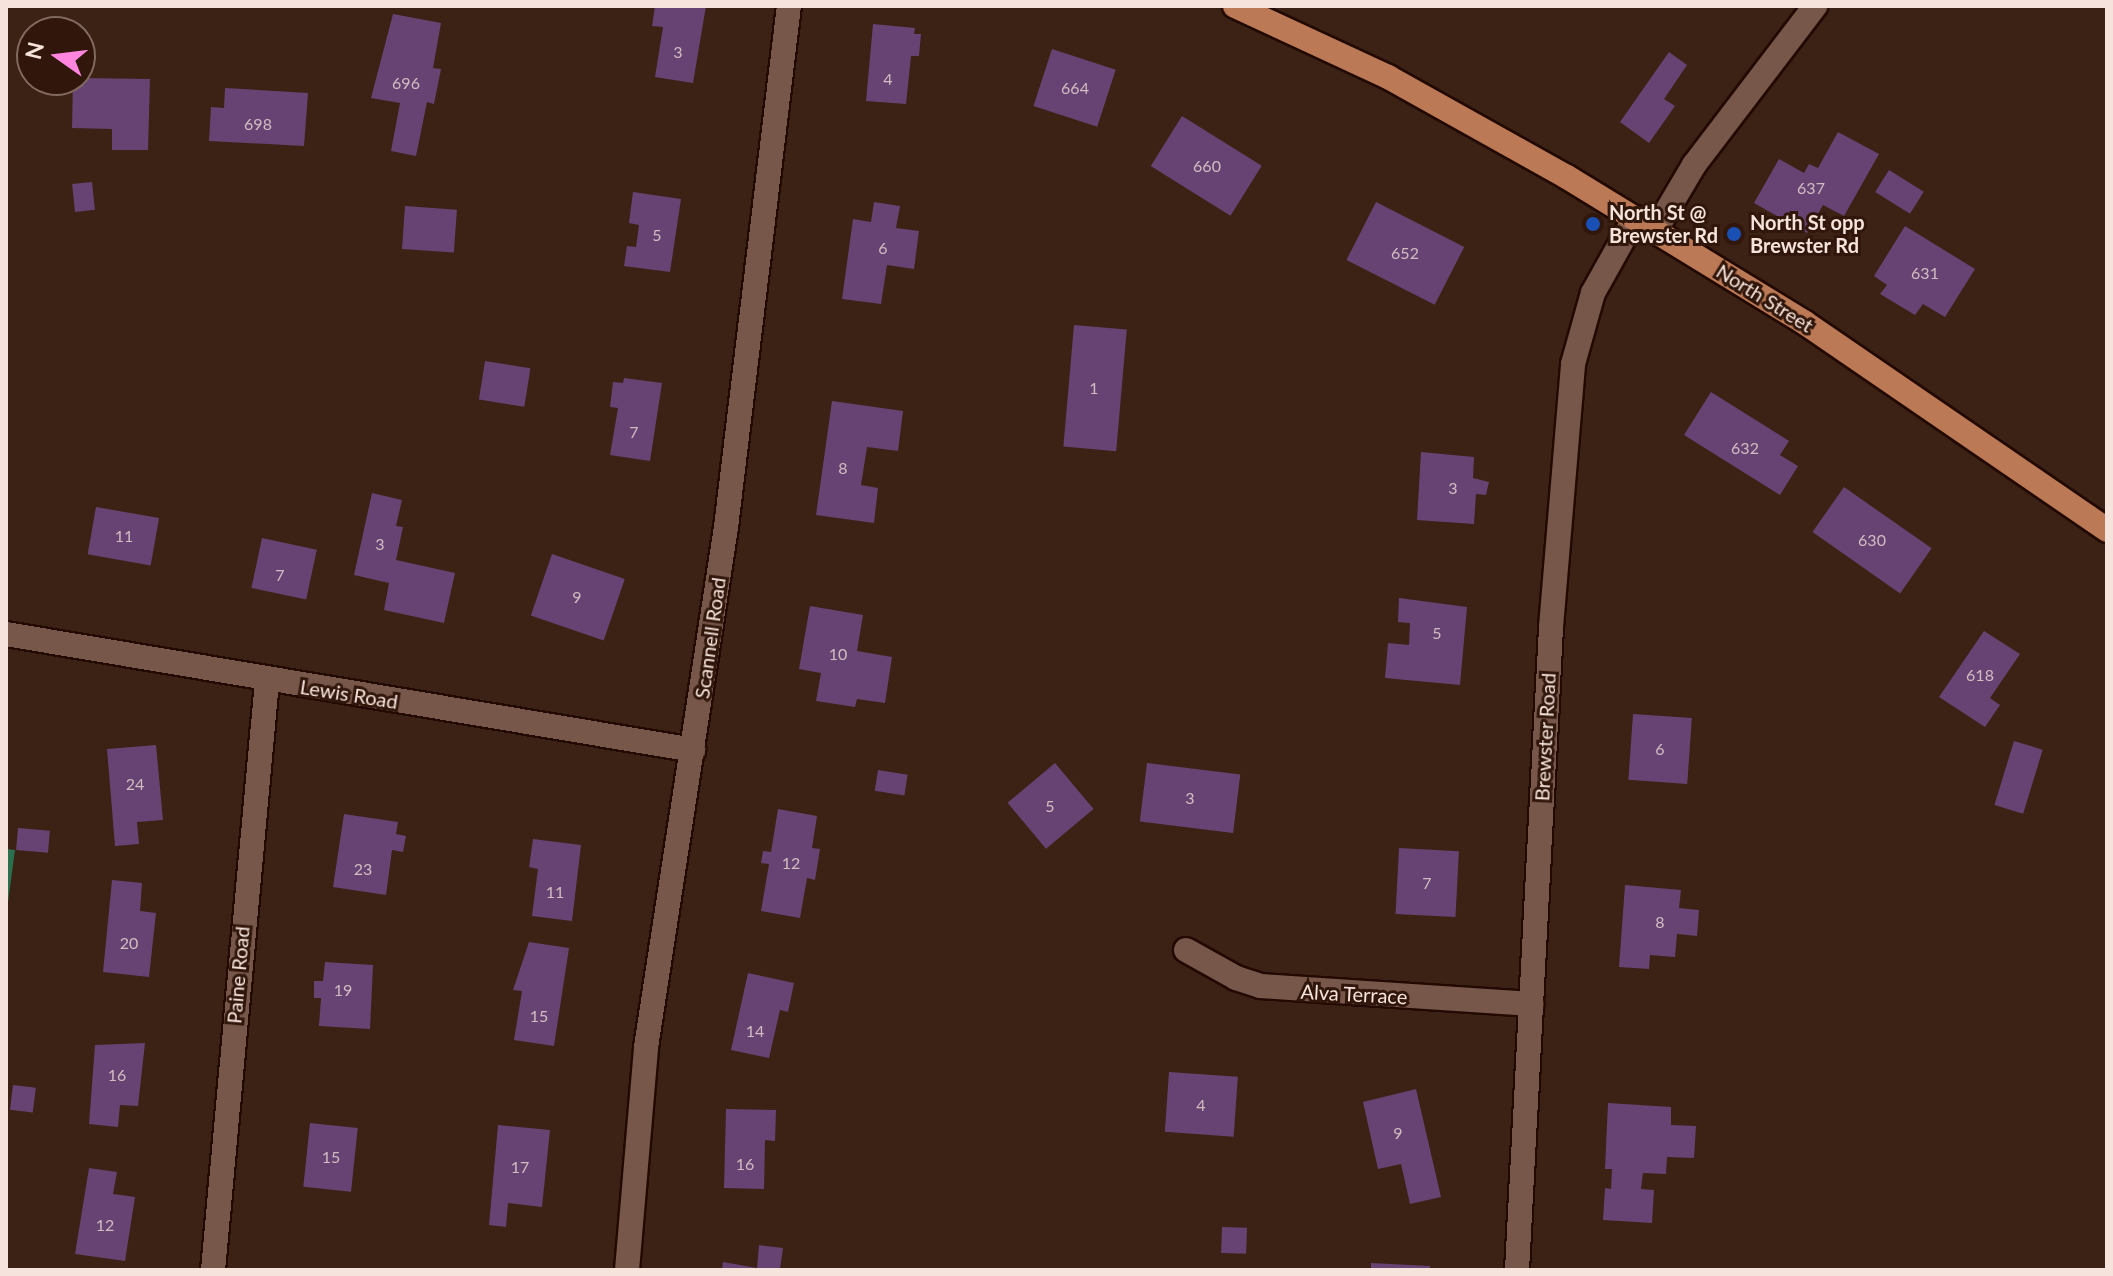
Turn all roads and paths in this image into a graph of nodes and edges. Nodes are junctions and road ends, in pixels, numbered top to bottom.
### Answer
1 (789, 6) edge
2 (1235, 6) edge
3 (1815, 6) edge
4 (1645, 225) junction
5 (2107, 530) edge
6 (6, 634) edge
7 (267, 681) junction
8 (693, 750) junction
9 (1186, 950) dead end
10 (1531, 1004) junction
11 (213, 1270) edge
12 (627, 1270) edge
13 (1517, 1270) edge

1 - 8 street, Scannell Road
2 - 4 main road, North Street
3 - 4 street, Brewster Road
4 - 5 main road, North Street
4 - 10 street, Brewster Road
6 - 7 street, Lewis Road
7 - 8 street, Lewis Road
7 - 11 street, Paine Road
8 - 12 street, Scannell Road
9 - 10 street, Alva Terrace
10 - 13 street, Brewster Road

